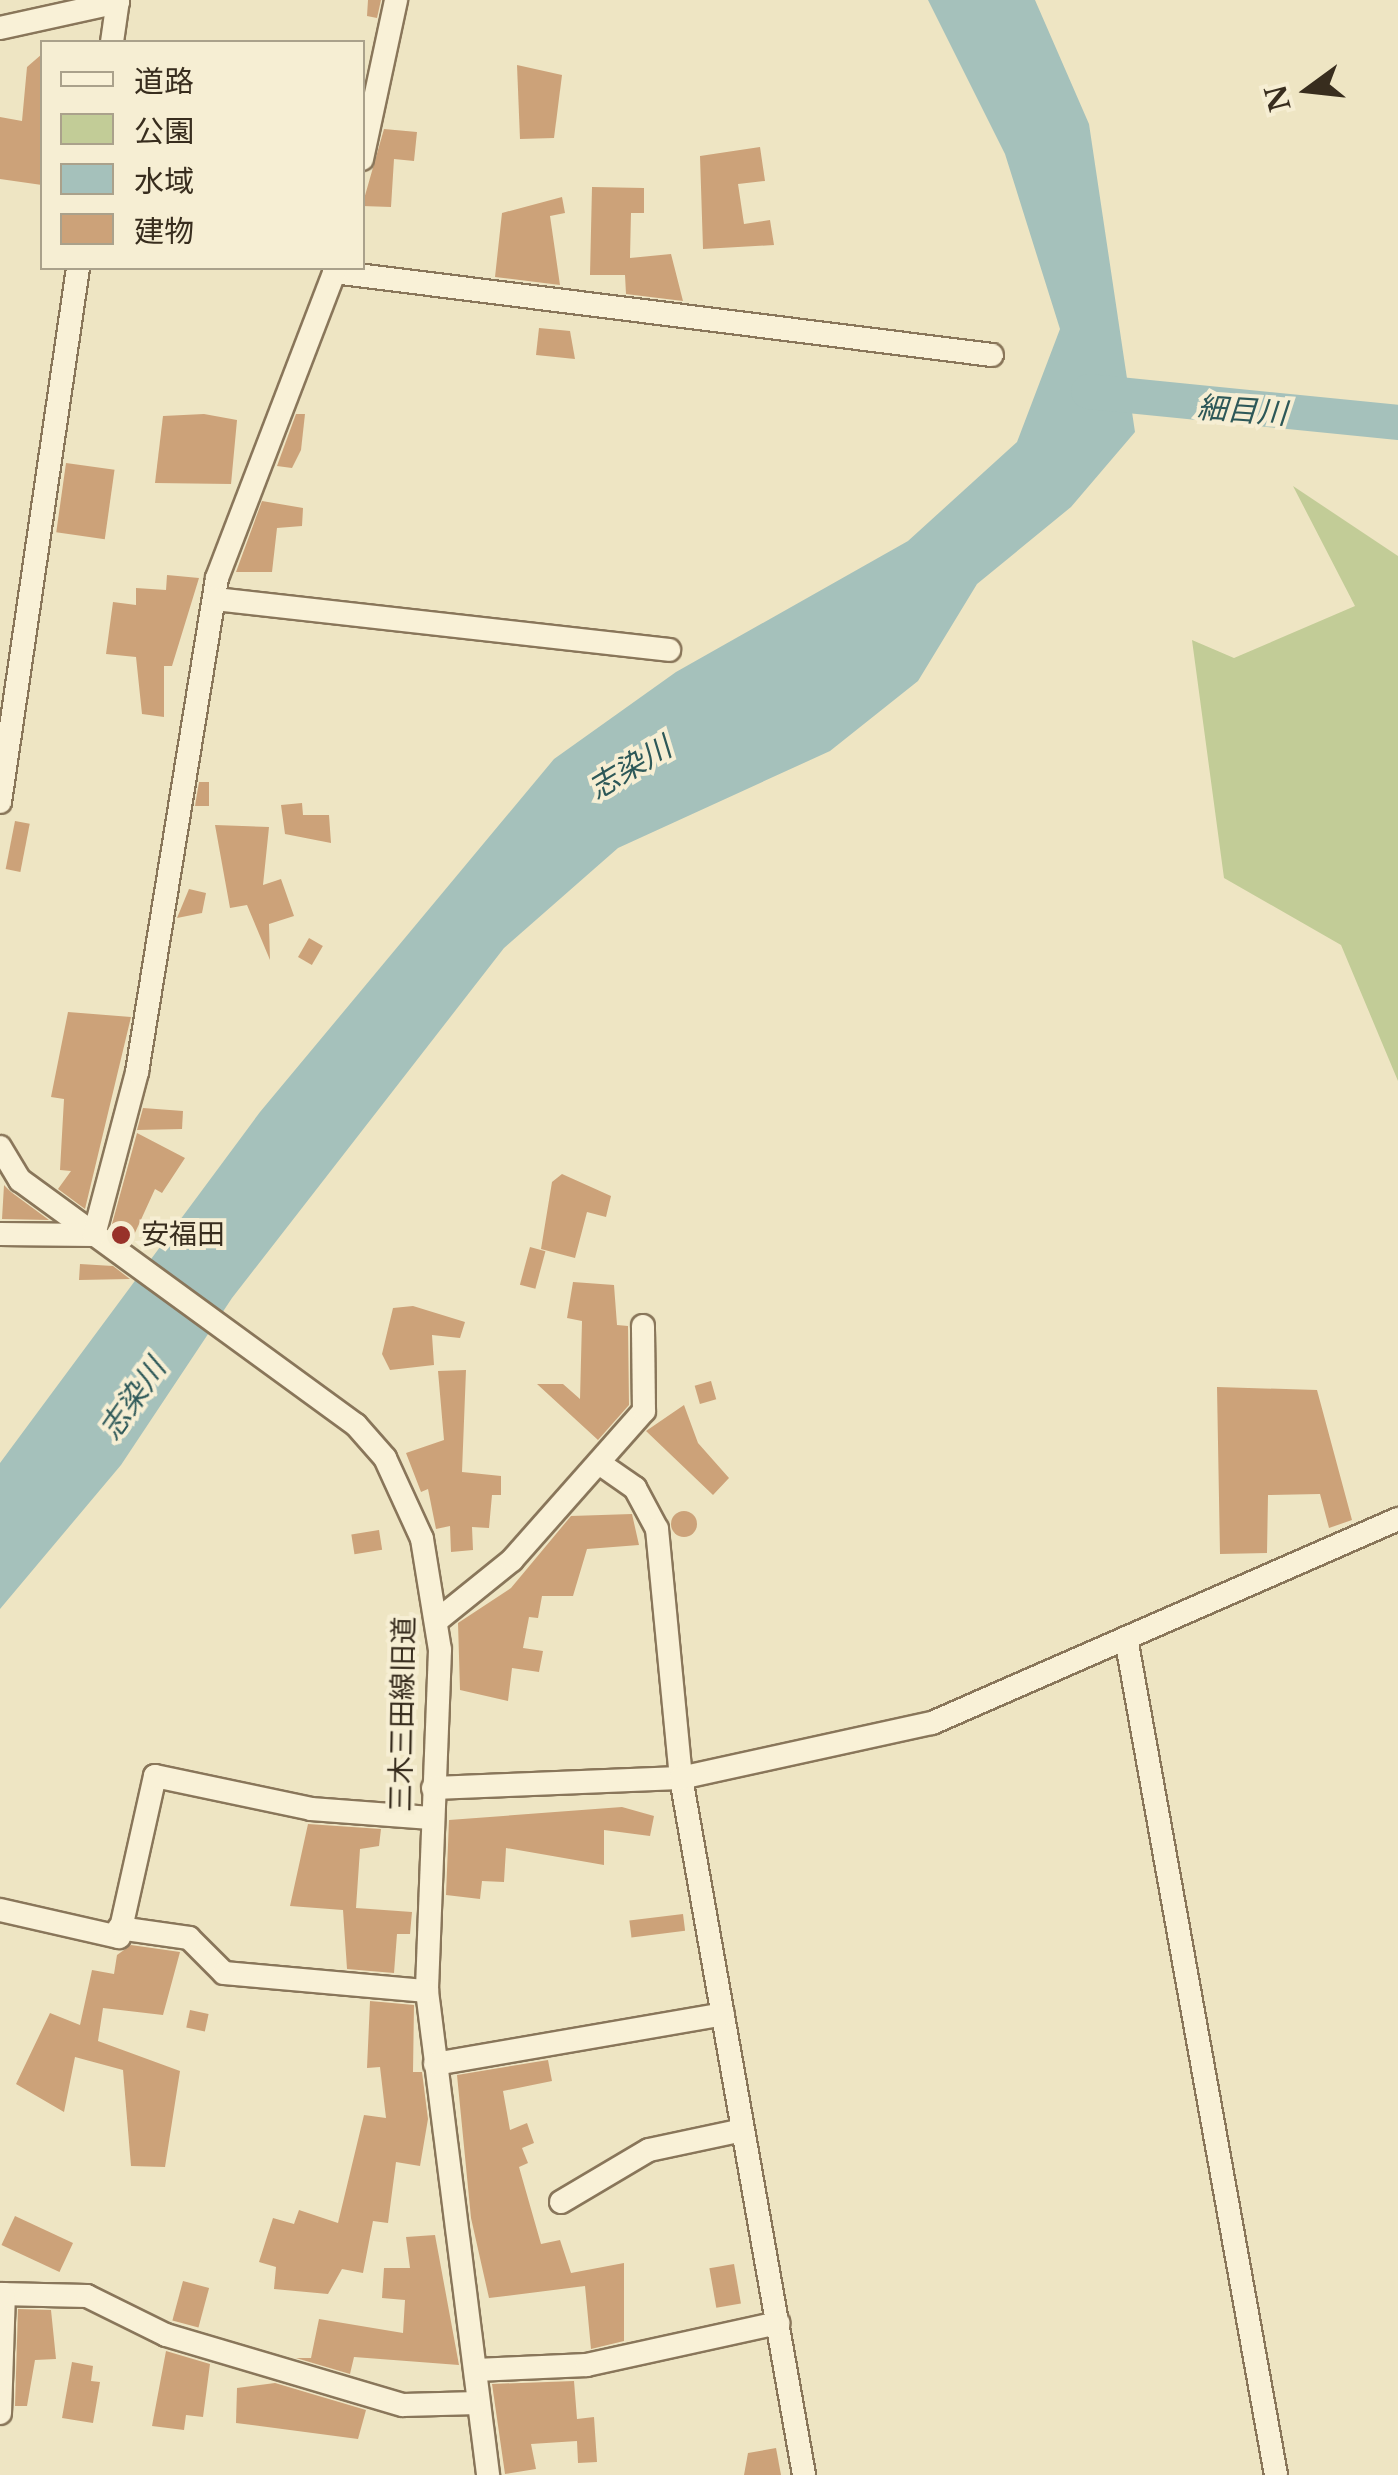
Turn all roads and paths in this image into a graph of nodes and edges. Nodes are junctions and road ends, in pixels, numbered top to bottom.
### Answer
1 (396, 0) edge
2 (118, 1) edge
3 (0, 28) edge
4 (112, 40) edge
5 (365, 145) edge
6 (78, 270) edge
7 (335, 270) edge
8 (992, 354) dead end
9 (215, 600) junction
10 (0, 642) edge
11 (25, 643) junction
12 (669, 650) dead end
13 (0, 802) edge
14 (0, 1147) edge
15 (0, 1234) edge
16 (94, 1235) junction
17 (643, 1326) dead end
18 (599, 1464) junction
19 (1398, 1520) edge
20 (439, 1619) junction
21 (1126, 1638) junction
22 (681, 1778) junction
23 (433, 1788) junction
24 (431, 1818) junction
25 (0, 1910) edge
26 (119, 1928) junction
27 (427, 1991) junction
28 (722, 2014) junction
29 (435, 2064) junction
30 (743, 2130) junction
31 (562, 2202) dead end
32 (2, 2294) edge
33 (778, 2323) junction
34 (476, 2370) junction
35 (478, 2403) junction
36 (0, 2413) edge
37 (488, 2475) edge
38 (804, 2475) edge
39 (1276, 2475) edge

1 - 5 street
2 - 3 street
2 - 4 street
6 - 11 street
7 - 8 street
7 - 9 street
9 - 12 street
9 - 16 street
10 - 11 street
11 - 13 street
14 - 16 street, 三木三田線旧道
15 - 16 street
16 - 20 street, 三木三田線旧道
17 - 18 street
18 - 20 street
18 - 22 street
19 - 21 street
20 - 23 street, 三木三田線旧道
21 - 22 street
21 - 39 street
22 - 23 street
22 - 28 street
23 - 24 street, 三木三田線旧道
24 - 26 street
24 - 27 street, 三木三田線旧道
25 - 26 street
26 - 27 street
27 - 29 street, 三木三田線旧道
28 - 29 street
28 - 30 street
29 - 34 street, 三木三田線旧道
30 - 31 street
30 - 33 street
32 - 35 street
32 - 36 street
33 - 34 street
33 - 38 street
34 - 35 street, 三木三田線旧道
35 - 37 street, 三木三田線旧道

